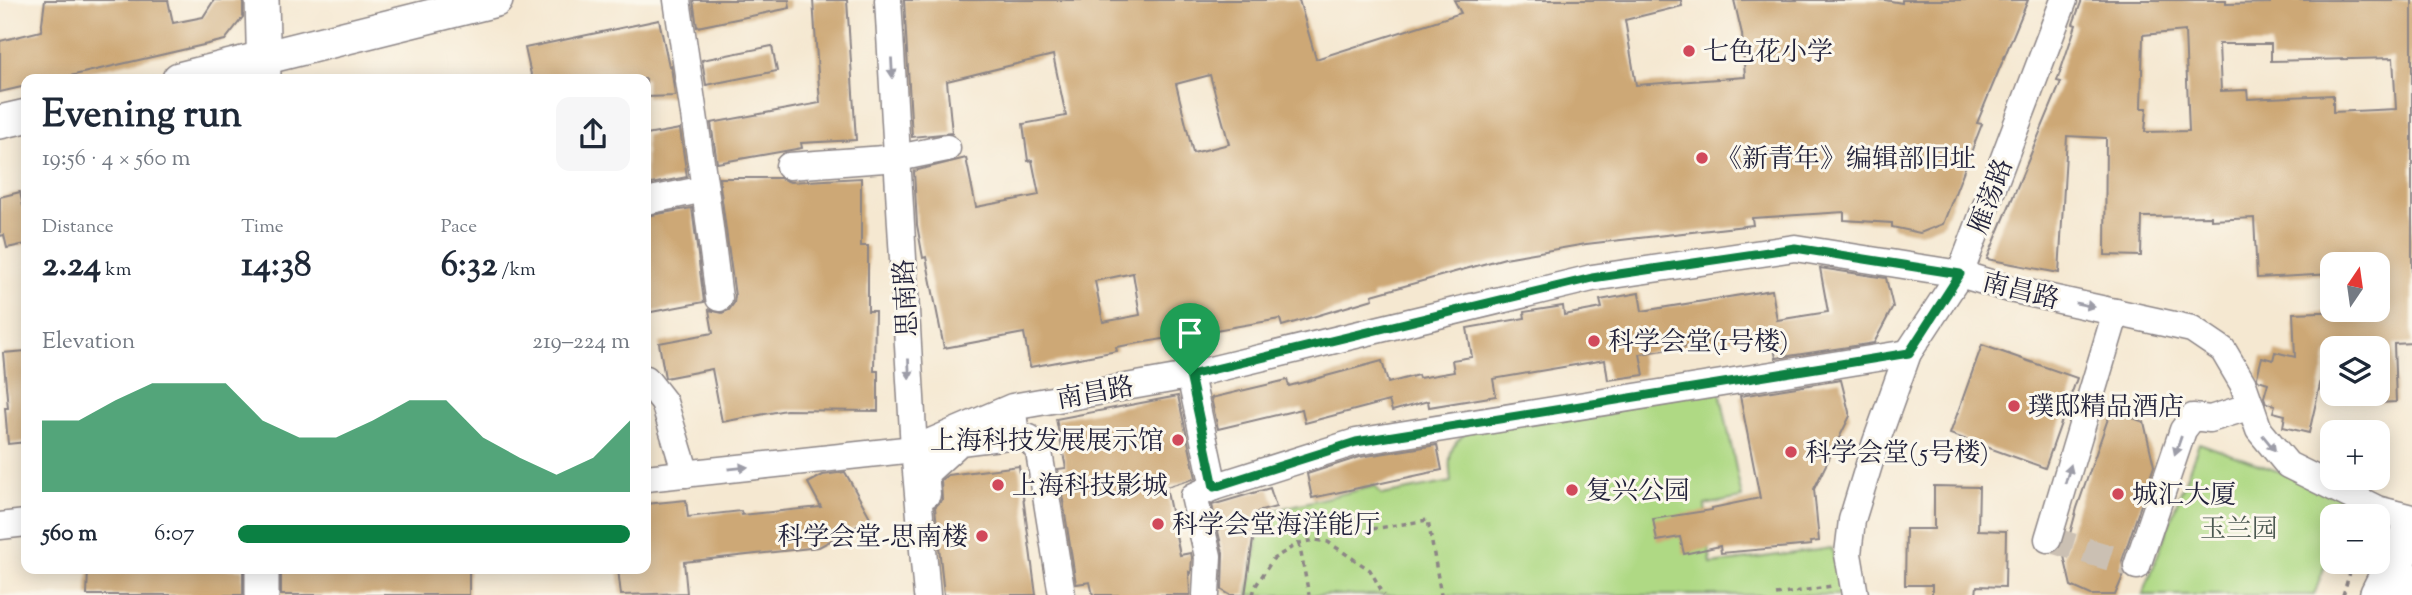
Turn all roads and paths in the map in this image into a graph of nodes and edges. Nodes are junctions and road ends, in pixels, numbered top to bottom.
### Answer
1 (262, 0) edge
2 (496, 0) edge
3 (677, 0) edge
4 (888, 0) edge
5 (2064, 0) edge
6 (264, 69) edge
7 (222, 74) edge
8 (21, 117) edge
9 (0, 122) edge
10 (947, 148) dead end
11 (898, 158) junction
12 (789, 166) dead end
13 (705, 189) junction
14 (651, 200) edge
15 (1960, 274) junction
16 (719, 298) dead end
17 (2116, 312) junction
18 (1909, 353) junction
19 (1190, 375) junction
20 (651, 385) edge
21 (2251, 406) junction
22 (1012, 407) junction
23 (1016, 435) junction
24 (914, 449) junction
25 (686, 474) junction
26 (651, 478) edge
27 (1214, 487) junction
28 (2412, 518) edge
29 (21, 524) edge
30 (0, 526) edge
31 (1372, 529) dead end
32 (2412, 529) edge
33 (2048, 540) dead end
34 (1299, 543) junction
35 (2137, 566) dead end
36 (262, 574) edge
37 (2349, 574) edge
38 (2412, 580) edge
39 (1854, 589) edge
40 (1801, 593) edge
41 (262, 595) edge
42 (927, 595) edge
43 (938, 595) edge
44 (1062, 595) edge
45 (1206, 595) edge
46 (1252, 595) edge
47 (1309, 595) edge
48 (1384, 595) edge
49 (1441, 595) edge
50 (1776, 595) edge
51 (2343, 595) edge
52 (2377, 595) edge
53 (2404, 595) edge

1 - 6 main road
2 - 6 main road
3 - 13 street
4 -> 11 street, 思南路
5 - 15 street, 雁荡路
6 - 7 main road
8 - 9 main road
10 - 11 street
11 - 12 street
11 -> 24 street, 思南路
13 - 14 street
13 - 16 street
15 -> 17 street, 南昌路
15 - 18 street, 雁荡路
15 - 19 street, 南昌路
17 - 21 street, 南昌路
33 -> 17 street
18 - 27 street
18 - 39 street, 雁荡路
19 - 22 street, 南昌路
19 - 27 street
20 - 25 street
21 -> 28 street, 南昌路
21 -> 35 street
22 - 23 street
22 - 24 street, 南昌路
23 - 43 street
23 - 44 street
25 -> 24 street, 南昌路
24 - 42 street, 思南路
25 - 26 street, 南昌路
27 - 45 street
28 - 52 main road
29 - 30 street
31 - 49 path
32 - 52 highway
34 - 46 path
34 - 47 path
34 - 48 path
36 - 41 main road
37 - 51 path
38 - 53 main road
39 - 40 path
40 - 50 path

